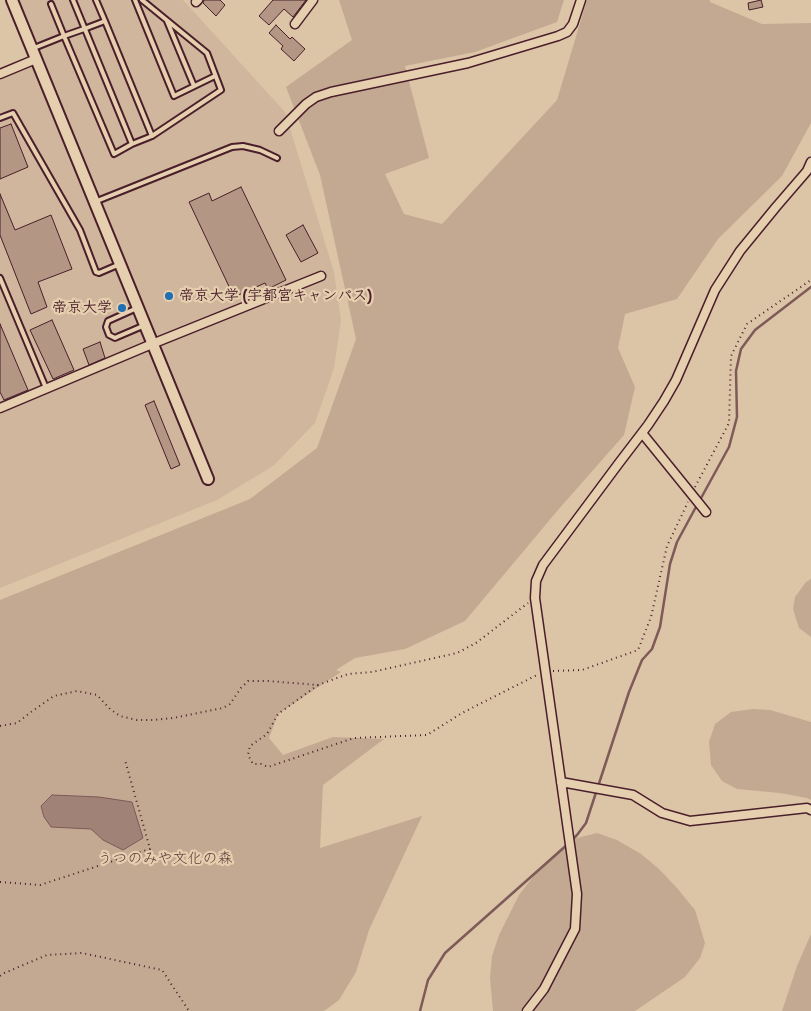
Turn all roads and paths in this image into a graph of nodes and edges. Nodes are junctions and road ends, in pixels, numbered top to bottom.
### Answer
1 (12, 0) edge
2 (73, 0) edge
3 (96, 0) edge
4 (135, 0) edge
5 (142, 0) edge
6 (313, 0) edge
7 (580, 0) edge
8 (51, 4) dead end
9 (105, 21) junction
10 (167, 21) junction
11 (295, 24) dead end
12 (84, 29) junction
13 (64, 36) junction
14 (32, 48) junction
15 (36, 59) junction
16 (0, 74) edge
17 (216, 76) junction
18 (194, 86) junction
19 (0, 118) edge
20 (279, 131) dead end
21 (152, 136) junction
22 (132, 144) junction
23 (277, 158) dead end
24 (811, 162) edge
25 (94, 202) junction
26 (120, 264) junction
27 (321, 276) dead end
28 (0, 278) edge
29 (811, 280) edge
30 (138, 308) junction
31 (145, 325) junction
32 (152, 344) junction
33 (46, 388) junction
34 (0, 408) edge
35 (642, 433) junction
36 (208, 479) dead end
37 (693, 492) dead end
38 (689, 499) dead end
39 (706, 512) dead end
40 (535, 598) junction
41 (545, 671) junction
42 (318, 685) junction
43 (0, 726) edge
44 (125, 760) dead end
45 (561, 782) junction
46 (811, 810) edge
47 (0, 882) edge
48 (0, 976) edge
49 (189, 1011) edge
50 (527, 1011) edge

1 - 14 street
2 - 12 lane
3 - 9 lane
4 - 18 lane
5 - 10 lane
6 - 11 street
7 - 20 street
8 - 13 lane
9 - 12 lane
9 - 21 lane
10 - 17 lane
10 - 18 lane
12 - 13 lane
12 - 22 lane
13 - 14 lane
13 - 22 lane
14 - 15 street
15 - 16 street
15 - 25 street
17 - 18 lane
17 - 21 lane
19 - 26 lane
21 - 22 lane
23 - 25 lane
24 - 35 street
25 - 26 street
26 - 30 street
27 - 32 street
28 - 33 lane
29 - 37 path
30 - 31 street
30 - 31 lane
31 - 32 street
32 - 33 street
32 - 36 street
33 - 34 street
35 - 39 street
35 - 40 street
38 - 41 path
40 - 41 street
40 - 42 path
41 - 42 path
41 - 45 street
42 - 43 path
44 - 47 path
45 - 46 street
45 - 50 street
48 - 49 path

